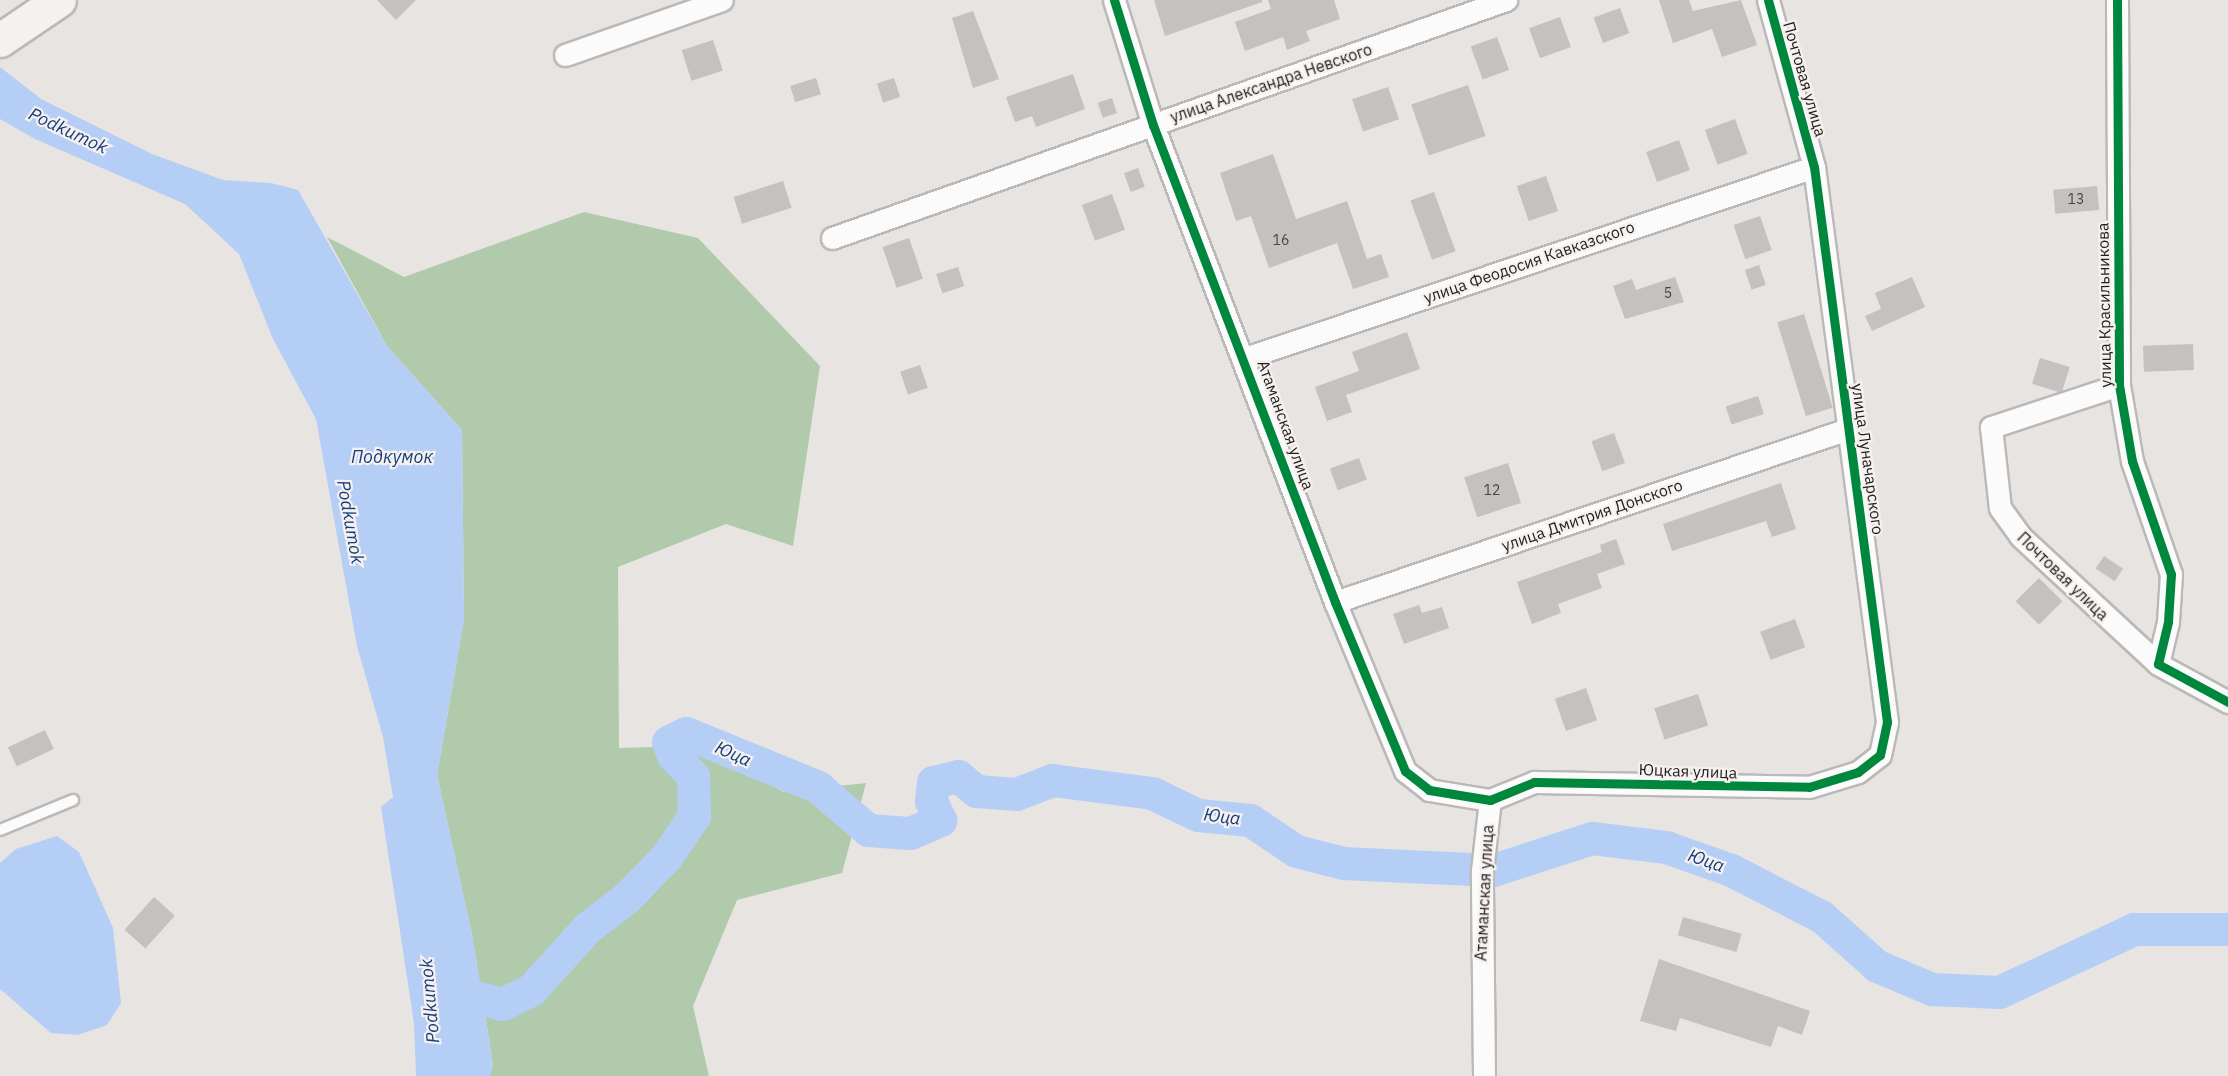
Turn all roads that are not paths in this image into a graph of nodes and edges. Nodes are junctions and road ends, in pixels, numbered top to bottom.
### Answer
1 (59, 0) edge
2 (722, 0) edge
3 (1114, 0) edge
4 (1506, 0) edge
5 (1768, 0) edge
6 (2117, 0) edge
7 (14, 17) edge
8 (565, 56) dead end
9 (1153, 125) junction
10 (1814, 167) junction
11 (832, 238) dead end
12 (1245, 358) junction
13 (2119, 385) junction
14 (1848, 429) junction
15 (1335, 602) junction
16 (2157, 664) junction
17 (2228, 702) edge
18 (1880, 755) joint
19 (73, 800) dead end
20 (1490, 800) junction
21 (0, 830) edge
22 (1484, 1076) edge

1 - 7 main road
2 - 8 street
3 - 9 street, Атаманская улица
4 - 9 street, улица Александра Невского
5 - 10 street, Почтовая улица
6 - 13 street, улица Красильникова
9 - 11 street, улица Александра Невского
9 - 12 street, Атаманская улица
10 - 12 street, улица Феодосия Кавказского
10 - 14 street, улица Луначарского
12 - 15 street, Атаманская улица
13 - 16 street, улица Красильникова
13 - 16 street, Почтовая улица
14 - 15 street, улица Дмитрия Донского
14 - 18 street, улица Луначарского
15 - 20 street, Атаманская улица
16 - 17 street
18 - 20 street, Юцкая улица
19 - 21 lane
20 - 22 street, Атаманская улица

